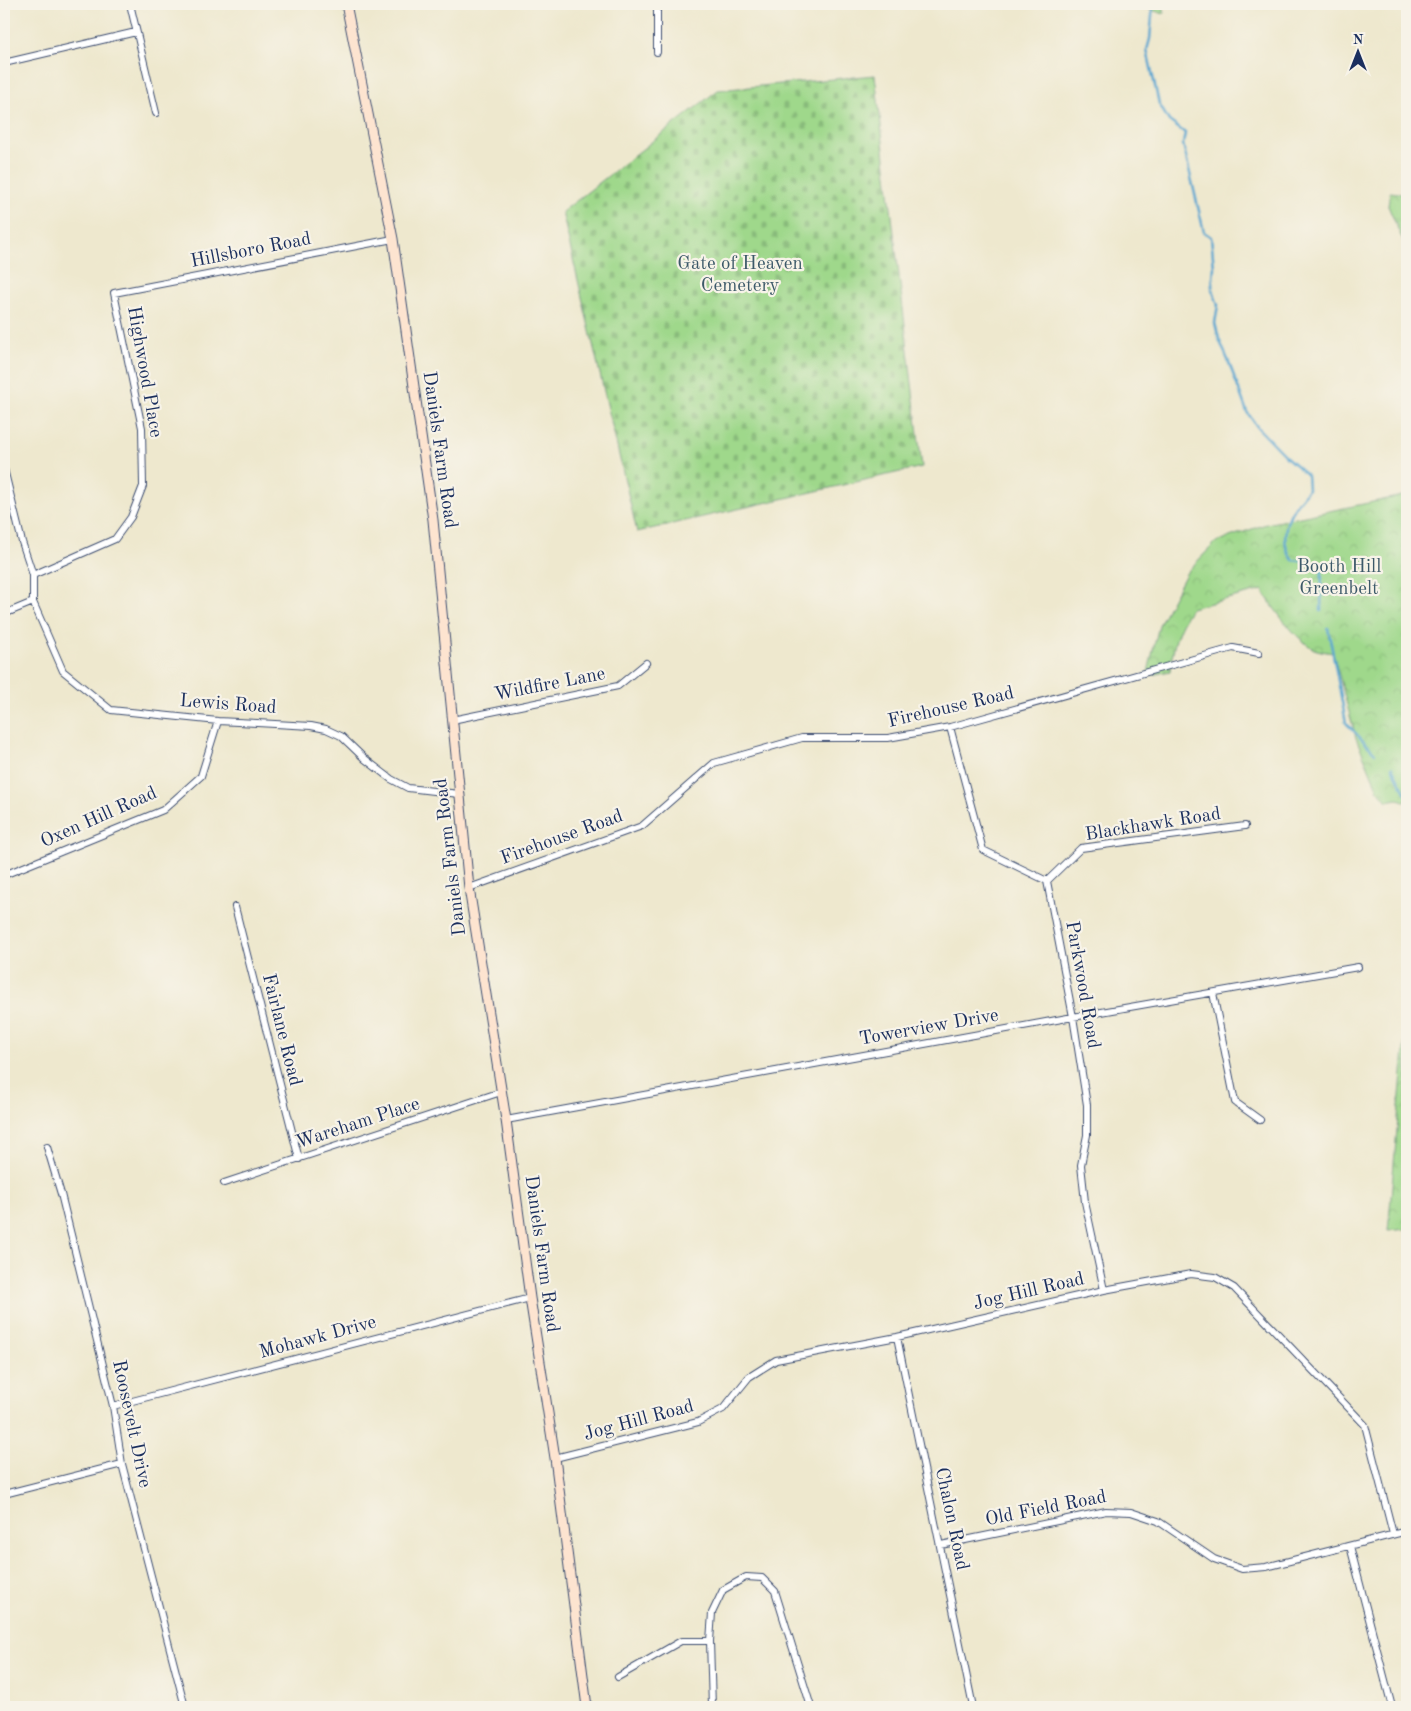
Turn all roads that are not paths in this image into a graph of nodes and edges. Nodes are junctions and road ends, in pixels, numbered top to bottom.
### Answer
1 (130, 4) edge
2 (346, 4) edge
3 (657, 4) edge
4 (136, 32) junction
5 (657, 52) dead end
6 (4, 63) edge
7 (156, 113) dead end
8 (393, 239) junction
9 (114, 293) joint
10 (4, 469) edge
11 (33, 575) junction
12 (32, 602) junction
13 (4, 614) edge
14 (1259, 653) dead end
15 (646, 664) dead end
16 (218, 720) junction
17 (452, 720) junction
18 (950, 727) junction
19 (459, 794) junction
20 (1245, 826) dead end
21 (4, 875) edge
22 (1047, 881) junction
23 (468, 888) junction
24 (235, 908) dead end
25 (1358, 967) dead end
26 (1213, 994) junction
27 (1073, 1017) junction
28 (501, 1092) junction
29 (506, 1120) junction
30 (1260, 1120) dead end
31 (47, 1147) dead end
32 (299, 1159) junction
33 (224, 1183) dead end
34 (1104, 1290) junction
35 (530, 1298) junction
36 (897, 1337) junction
37 (113, 1406) junction
38 (555, 1458) junction
39 (122, 1464) junction
40 (4, 1494) edge
41 (1407, 1531) edge
42 (1393, 1534) junction
43 (941, 1545) junction
44 (1350, 1546) junction
45 (710, 1641) junction
46 (618, 1677) dead end
47 (185, 1707) edge
48 (587, 1707) edge
49 (712, 1707) edge
50 (811, 1707) edge
51 (973, 1707) edge
52 (1392, 1707) edge

1 - 4 street
2 - 8 main road, Daniels Farm Road
3 - 5 street
4 - 6 street
4 - 7 street
8 - 9 street, Hillsboro Road
8 - 17 main road, Daniels Farm Road
9 - 11 street, Highwood Place
10 - 11 street
11 - 12 street
12 - 13 street
12 - 16 street, Lewis Road
14 - 18 street, Firehouse Road
15 - 17 street, Wildfire Lane
16 - 19 street, Lewis Road
16 - 21 street, Oxen Hill Road
17 - 19 main road, Daniels Farm Road
18 - 22 street
18 - 23 street, Firehouse Road
19 - 23 main road, Daniels Farm Road
20 - 22 street, Blackhawk Road
22 - 27 street, Parkwood Road
23 - 28 main road, Daniels Farm Road
24 - 32 street, Fairlane Road
25 - 26 street, Towerview Drive
26 - 27 street, Towerview Drive
26 - 30 street
27 - 29 street, Towerview Drive
27 - 34 street, Parkwood Road
28 - 29 main road, Daniels Farm Road
28 - 32 street, Wareham Place
29 - 35 main road, Daniels Farm Road
31 - 37 street, Roosevelt Drive
32 - 33 street, Wareham Place
34 - 36 street, Jog Hill Road
34 - 42 street, Jog Hill Road
35 - 37 street, Mohawk Drive
35 - 38 main road, Daniels Farm Road
36 - 38 street, Jog Hill Road
36 - 43 street, Chalon Road
37 - 39 street, Roosevelt Drive
38 - 48 main road, Daniels Farm Road
39 - 40 street
39 - 47 street, Roosevelt Drive
41 - 42 street, Old Field Road
42 - 44 street, Old Field Road
43 - 44 street, Old Field Road
43 - 51 street, Chalon Road
44 - 52 street
45 - 46 street
45 - 49 street
45 - 50 street

